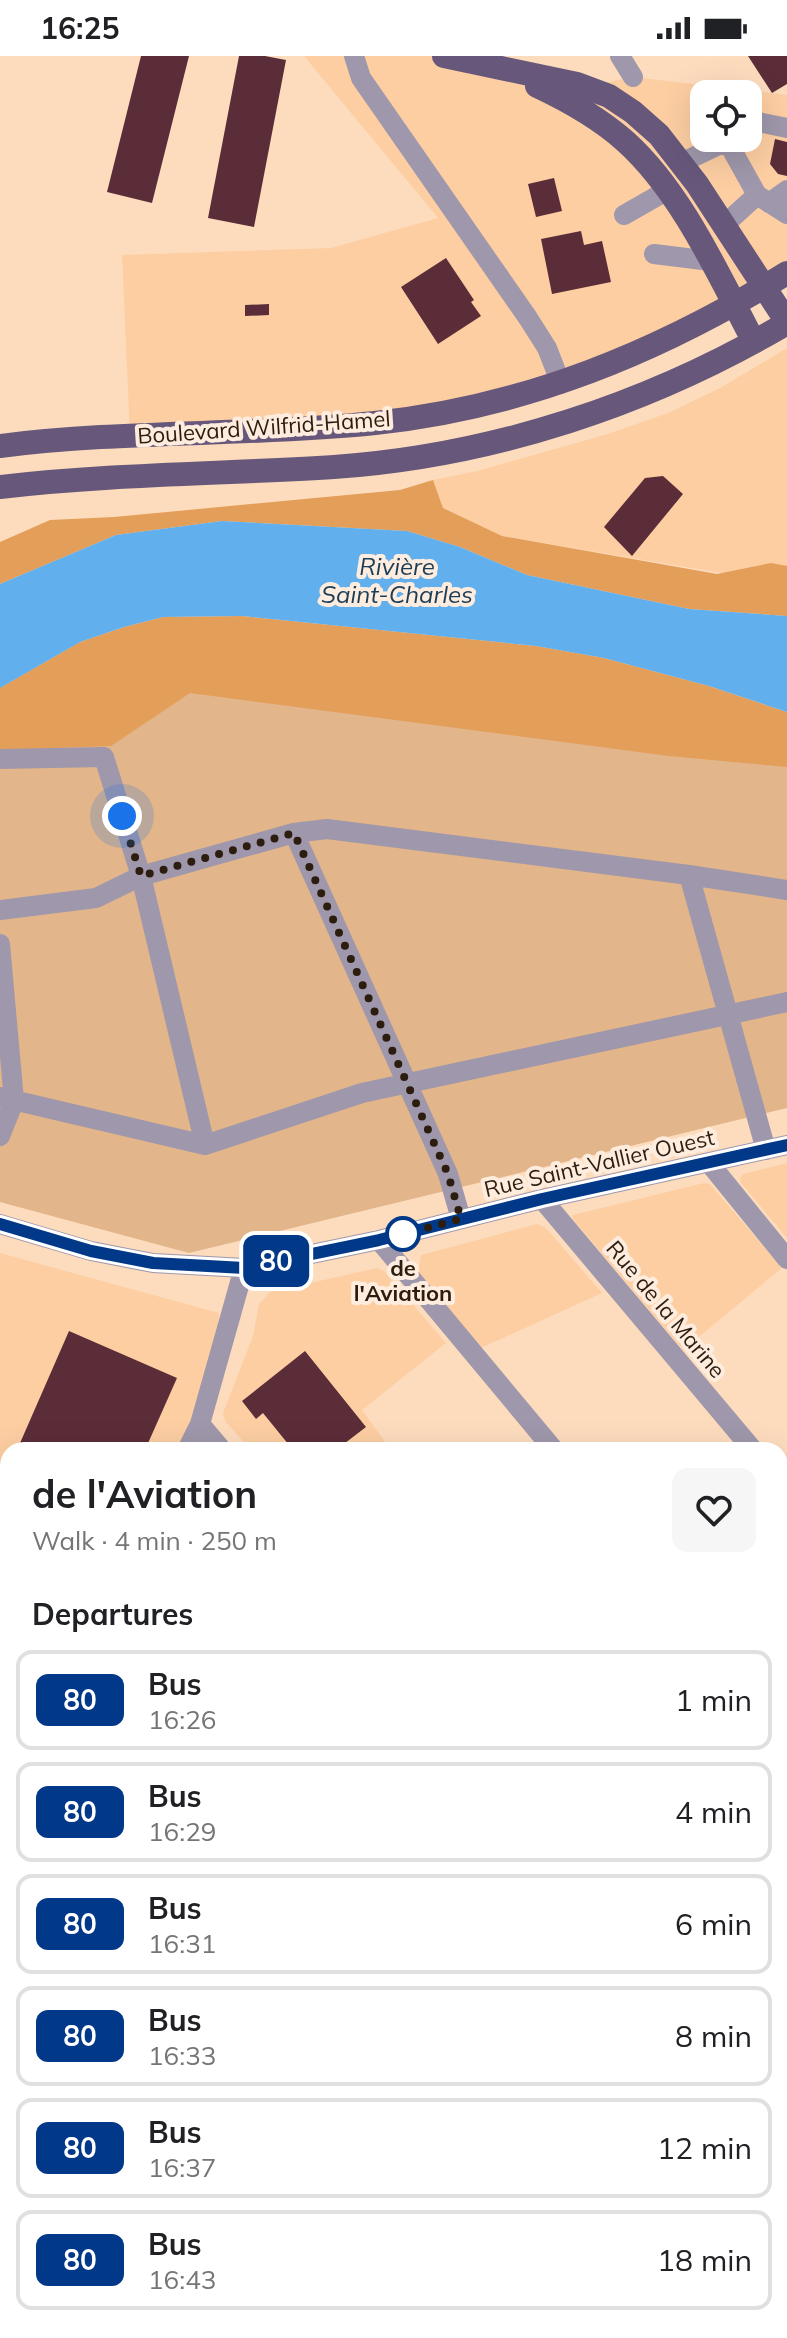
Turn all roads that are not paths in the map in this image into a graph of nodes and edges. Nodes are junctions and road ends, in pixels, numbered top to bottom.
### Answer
1 (354, 56) edge
2 (444, 56) edge
3 (620, 56) edge
4 (482, 65) junction
5 (633, 77) dead end
6 (762, 123) edge
7 (787, 128) edge
8 (703, 152) edge
9 (735, 152) edge
10 (681, 163) junction
11 (787, 190) edge
12 (666, 191) junction
13 (763, 199) junction
14 (787, 214) edge
15 (624, 215) dead end
16 (723, 226) junction
17 (654, 254) dead end
18 (711, 261) junction
19 (787, 273) edge
20 (764, 287) junction
21 (734, 304) junction
22 (787, 322) edge
23 (754, 342) junction
24 (561, 384) junction
25 (0, 446) edge
26 (0, 487) edge
27 (0, 759) edge
28 (294, 833) junction
29 (689, 875) junction
30 (141, 876) junction
31 (787, 890) edge
32 (0, 910) edge
33 (0, 944) edge
34 (787, 1002) edge
35 (727, 1014) junction
36 (405, 1083) junction
37 (7, 1099) edge
38 (0, 1136) edge
39 (205, 1145) junction
40 (787, 1145) edge
41 (766, 1150) junction
42 (710, 1164) junction
43 (542, 1199) junction
44 (461, 1219) junction
45 (0, 1224) edge
46 (379, 1240) junction
47 (787, 1259) edge
48 (244, 1268) junction
49 (200, 1424) junction
50 (191, 1442) edge
51 (215, 1442) edge
52 (547, 1442) edge
53 (746, 1442) edge

1 - 24 street
2 - 4 main road
3 - 5 street
4 - 10 main road
4 - 12 main road
6 - 7 street
8 - 10 street
9 - 13 street
10 - 16 main road
11 - 13 street
12 - 15 street
12 - 18 main road
13 - 14 street
13 - 16 street
16 - 20 main road
17 - 18 street
18 - 21 main road
19 - 20 main road, Boulevard Wilfrid-Hamel
20 - 21 main road, Boulevard Wilfrid-Hamel
20 - 22 main road
21 - 23 main road
21 - 24 main road, Boulevard Wilfrid-Hamel
22 - 23 main road, Boulevard Wilfrid-Hamel
23 - 26 main road, Boulevard Wilfrid-Hamel
24 - 25 main road, Boulevard Wilfrid-Hamel
27 - 30 street
28 - 29 street
28 - 30 street
28 - 36 street
29 - 31 street
29 - 35 street
30 - 32 street
30 - 39 street
33 - 37 street
34 - 35 street
35 - 36 street
35 - 41 street
36 - 39 street
36 - 44 street
37 - 38 street
37 - 39 street
40 - 41 street, Rue Saint-Vallier Ouest
41 - 42 street, Rue Saint-Vallier Ouest
42 - 43 street, Rue Saint-Vallier Ouest
42 - 47 street
43 - 44 street, Rue Saint-Vallier Ouest
43 - 53 street, Rue de la Marine
44 - 46 street, Rue Saint-Vallier Ouest
45 - 48 street, Rue Saint-Vallier Ouest
46 - 48 street, Rue Saint-Vallier Ouest
46 - 52 street
48 - 49 street
49 - 50 street
49 - 51 street

